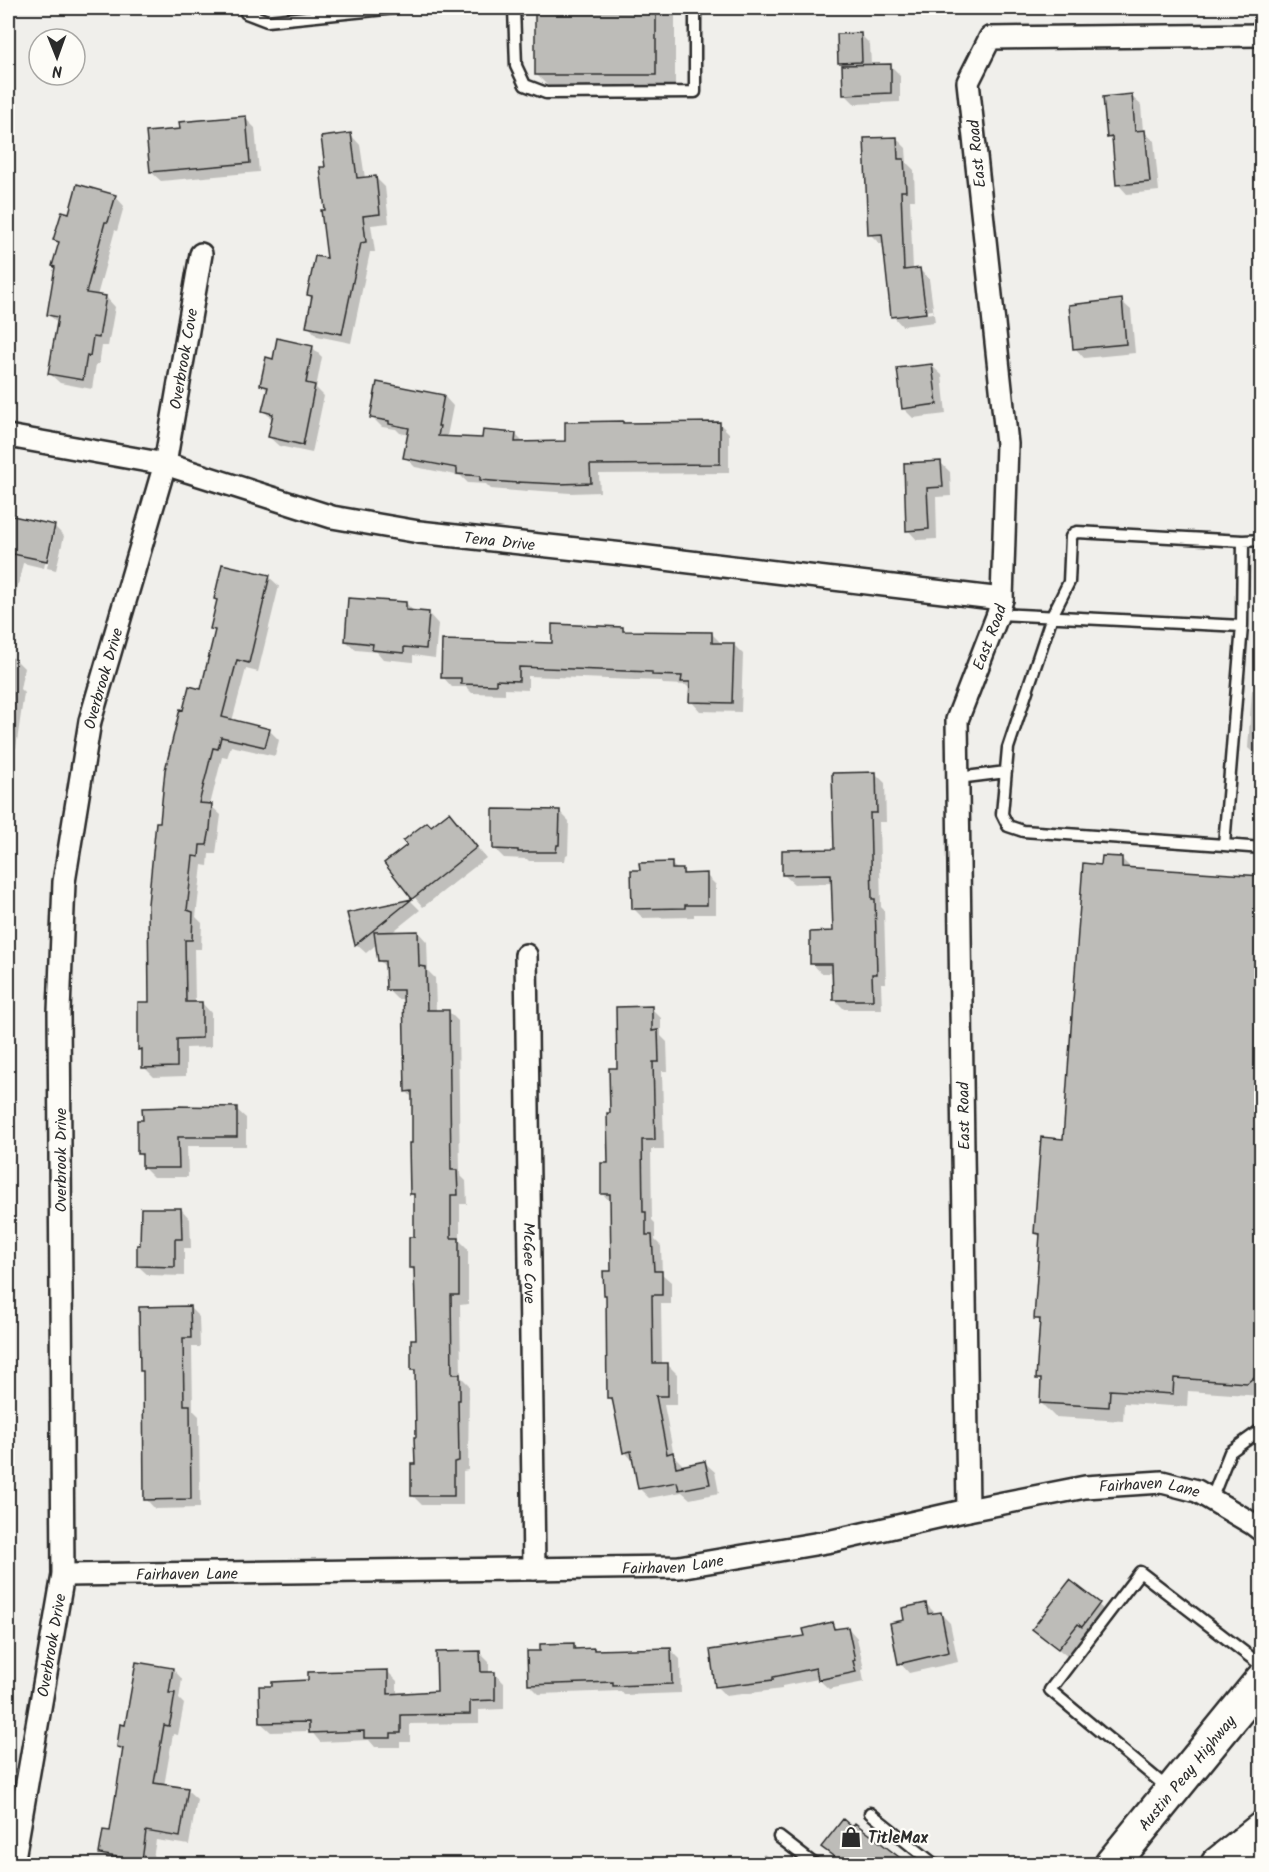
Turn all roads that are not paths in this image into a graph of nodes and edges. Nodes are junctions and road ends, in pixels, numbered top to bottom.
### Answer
1 (244, 8) edge
2 (395, 8) edge
3 (514, 8) edge
4 (695, 8) edge
5 (1262, 35) edge
6 (201, 254) dead end
7 (8, 436) edge
8 (165, 464) junction
9 (1262, 540) edge
10 (1243, 542) junction
11 (1000, 606) junction
12 (1052, 616) junction
13 (1242, 626) junction
14 (1006, 772) junction
15 (958, 778) junction
16 (1224, 845) junction
17 (1262, 848) edge
18 (526, 955) dead end
19 (1262, 1429) edge
20 (1211, 1500) junction
21 (968, 1510) junction
22 (1262, 1531) edge
23 (534, 1569) junction
24 (63, 1575) junction
25 (1262, 1666) edge
26 (1262, 1680) edge
27 (1172, 1792) junction
28 (870, 1813) dead end
29 (1262, 1828) edge
30 (780, 1837) dead end
31 (13, 1864) edge
32 (814, 1864) edge
33 (934, 1864) edge
34 (1112, 1864) edge
35 (1218, 1864) edge

1 - 2 lane
3 - 4 lane
5 - 11 street, East Road
6 - 8 street, Overbrook Cove
7 - 8 street, Tena Drive
8 - 11 street, Tena Drive
8 - 24 street, Overbrook Drive
9 - 10 lane
10 - 12 lane
10 - 13 lane
11 - 12 lane
11 - 15 street, East Road
12 - 13 lane
12 - 14 lane
13 - 16 lane
14 - 15 lane
14 - 16 lane
15 - 21 street, East Road
16 - 17 lane
18 - 23 street, McGee Cove
19 - 20 lane
20 - 21 street, Fairhaven Lane
20 - 22 street, Fairhaven Lane
21 - 23 street, Fairhaven Lane
23 - 24 street, Fairhaven Lane
24 - 31 street, Overbrook Drive
25 - 27 lane
26 - 27 main road, Austin Peay Highway
27 - 34 main road, Austin Peay Highway
28 - 33 lane
29 - 35 main road
30 - 32 lane

